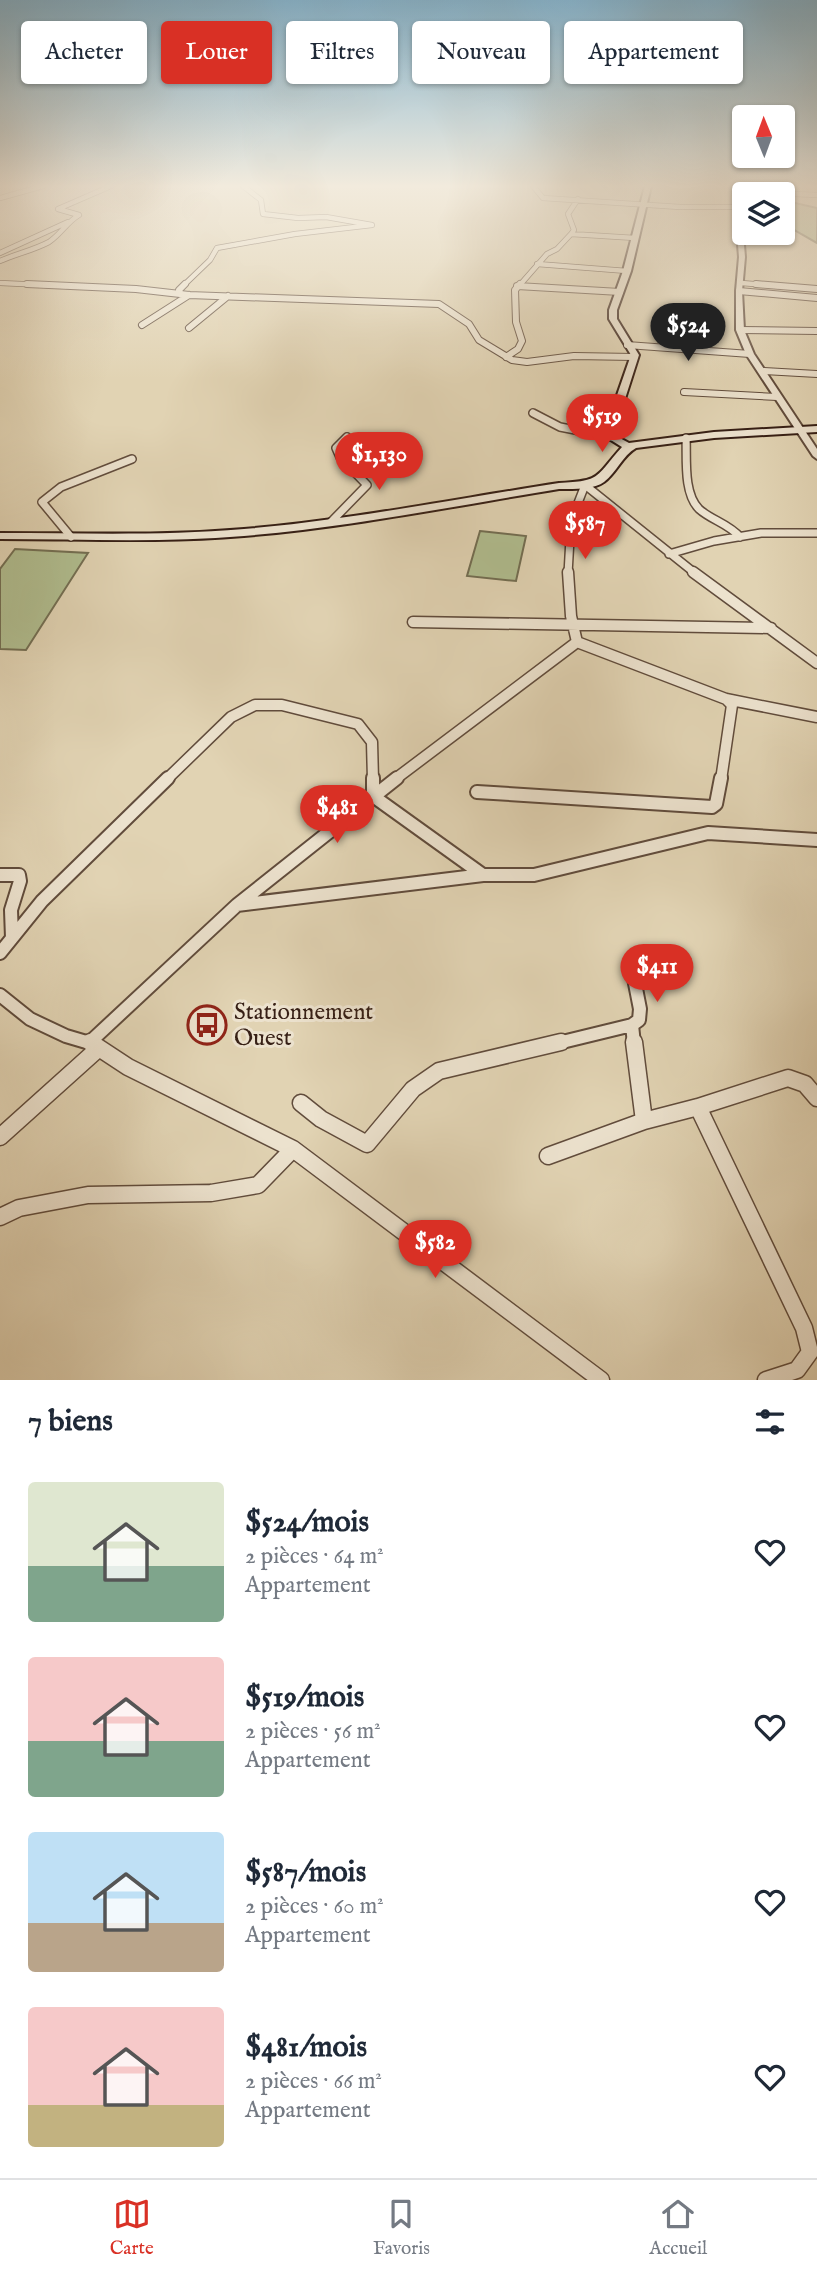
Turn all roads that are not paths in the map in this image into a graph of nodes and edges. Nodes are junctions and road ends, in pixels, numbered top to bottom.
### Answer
1 (28, 250) edge
2 (216, 250) edge
3 (552, 250) edge
4 (632, 250) edge
5 (741, 250) edge
6 (0, 254) edge
7 (10, 257) junction
8 (0, 261) edge
9 (537, 264) junction
10 (626, 271) junction
11 (0, 283) edge
12 (517, 286) junction
13 (740, 287) junction
14 (817, 289) edge
15 (620, 292) junction
16 (180, 293) junction
17 (190, 295) junction
18 (228, 296) junction
19 (817, 298) edge
20 (142, 325) dead end
21 (189, 328) dead end
22 (740, 330) junction
23 (817, 331) edge
24 (627, 345) junction
25 (750, 354) junction
26 (506, 357) junction
27 (634, 357) junction
28 (764, 371) junction
29 (817, 374) edge
30 (684, 392) dead end
31 (778, 397) junction
32 (533, 414) dead end
33 (817, 429) edge
34 (800, 430) junction
35 (347, 437) dead end
36 (611, 438) junction
37 (686, 438) junction
38 (629, 447) junction
39 (817, 456) edge
40 (132, 458) dead end
41 (585, 485) junction
42 (331, 522) junction
43 (817, 533) edge
44 (0, 536) edge
45 (71, 537) junction
46 (740, 537) junction
47 (669, 554) junction
48 (413, 622) dead end
49 (571, 626) junction
50 (771, 628) junction
51 (577, 642) junction
52 (817, 663) edge
53 (726, 699) junction
54 (817, 717) edge
55 (477, 792) dead end
56 (373, 796) junction
57 (817, 839) edge
58 (0, 875) edge
59 (483, 875) junction
60 (237, 905) junction
61 (12, 938) junction
62 (0, 953) edge
63 (632, 968) dead end
64 (0, 995) edge
65 (632, 1025) junction
66 (94, 1045) junction
67 (817, 1098) edge
68 (301, 1102) dead end
69 (698, 1107) junction
70 (644, 1121) junction
71 (0, 1137) edge
72 (293, 1149) junction
73 (548, 1156) dead end
74 (0, 1217) edge
75 (601, 1380) edge
76 (766, 1380) edge

1 - 7 street
2 - 16 street
3 - 9 street
4 - 10 main road
5 - 13 street
6 - 7 street
7 - 8 street
9 - 10 street
9 - 12 street
10 - 15 main road
11 - 16 street
12 - 15 street
12 - 26 street
13 - 14 street
13 - 19 street
13 - 22 street
15 - 24 main road
16 - 17 street
17 - 18 street
17 - 20 street
18 - 21 street
18 - 26 street
22 - 23 street
22 - 25 street
24 - 25 street
24 - 27 main road
25 - 28 street
26 - 27 street
27 - 36 main road
28 - 29 street
28 - 31 street
30 - 31 street
31 - 34 street
32 - 36 street
33 - 34 main road
34 - 37 main road
34 - 39 street
35 - 42 street
36 - 38 main road
37 - 38 main road
37 - 46 street
38 - 41 main road
40 - 45 street
41 - 42 main road
41 - 47 street
41 - 49 street
42 - 45 main road
43 - 46 street
44 - 45 main road
46 - 47 street
47 - 50 street
48 - 49 street
49 - 50 street
49 - 51 street
50 - 52 street
51 - 53 street
51 - 56 street
53 - 54 street
53 - 55 street
56 - 59 street
56 - 60 street
56 - 61 street
57 - 59 street
58 - 61 street
59 - 60 street
60 - 66 street
61 - 62 street
63 - 65 street
64 - 66 street
65 - 68 street
65 - 70 street
66 - 71 street
66 - 72 street
67 - 69 street
69 - 70 street
69 - 76 street
70 - 73 street
72 - 74 street
72 - 75 street

